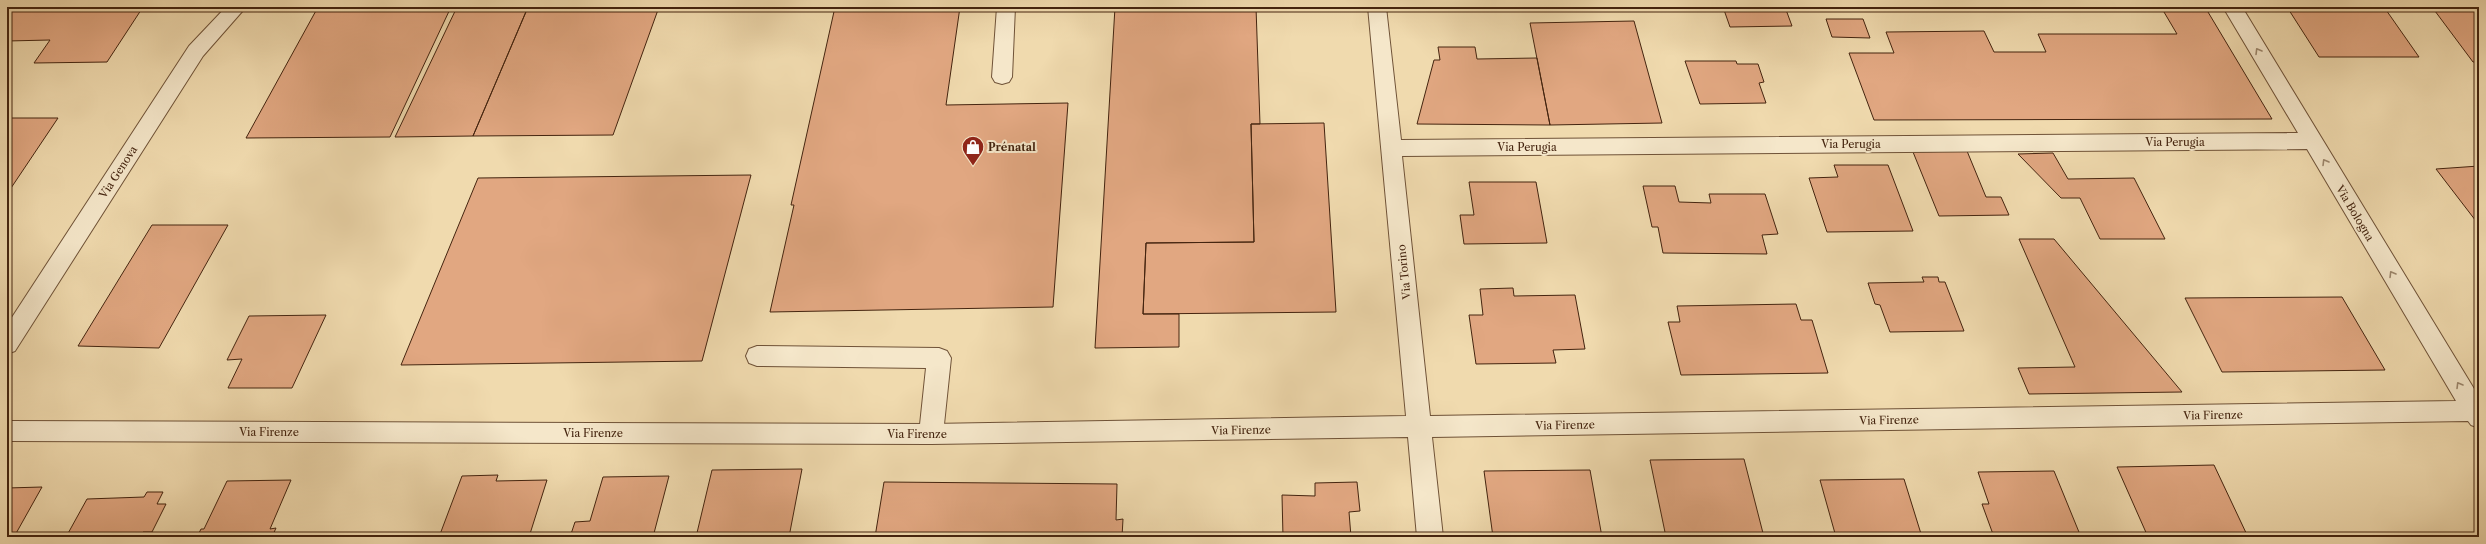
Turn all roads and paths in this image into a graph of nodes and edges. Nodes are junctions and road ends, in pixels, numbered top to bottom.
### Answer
1 (216, 7) edge
2 (237, 7) edge
3 (1006, 7) edge
4 (1377, 7) edge
5 (2232, 7) edge
6 (196, 51) junction
7 (1002, 77) dead end
8 (2312, 141) junction
9 (1391, 148) junction
10 (7, 344) edge
11 (758, 356) dead end
12 (2477, 415) edge
13 (1421, 428) junction
14 (7, 431) edge
15 (931, 434) junction
16 (1430, 537) edge

1 - 6 street
2 - 6 street, Via Genova
3 - 7 street
4 - 9 street, Via Torino
8 -> 5 street, Via Bologna
6 - 10 street, Via Genova
8 - 9 street, Via Perugia
12 -> 8 street, Via Bologna
9 - 13 street, Via Torino
11 - 15 street
12 - 13 street, Via Firenze
13 - 15 street, Via Firenze
13 - 16 street, Via Torino
14 - 15 street, Via Firenze

